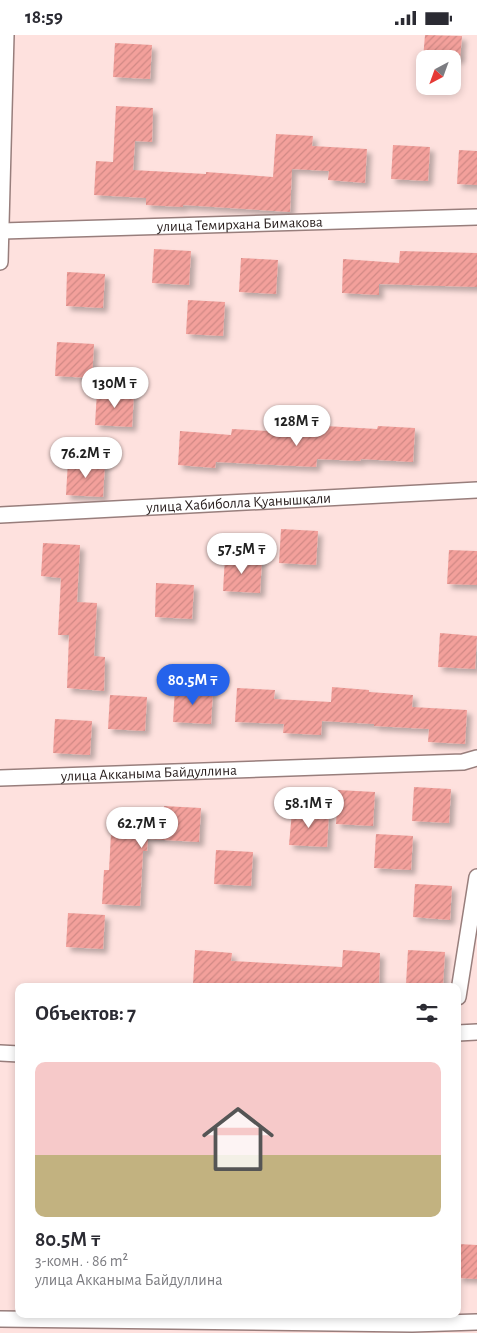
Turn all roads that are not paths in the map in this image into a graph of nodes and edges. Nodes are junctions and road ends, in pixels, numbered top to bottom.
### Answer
1 (6, 35) edge
2 (3, 57) edge
3 (477, 217) edge
4 (2, 231) junction
5 (0, 262) edge
6 (477, 490) edge
7 (0, 515) edge
8 (477, 758) edge
9 (0, 778) edge
10 (477, 877) edge
11 (460, 983) edge
12 (461, 1033) edge
13 (477, 1033) edge
14 (0, 1053) edge
15 (15, 1054) edge
16 (0, 1319) edge
17 (477, 1322) edge
18 (412, 1324) edge

1 - 2 street
2 - 4 street
3 - 4 street, улица Темирхана Бимакова
4 - 5 street
6 - 7 street, улица Хабиболла Қуанышқали
8 - 9 street, улица Акканыма Байдуллина
10 - 11 street
12 - 13 street
14 - 15 street
16 - 18 street
17 - 18 street

